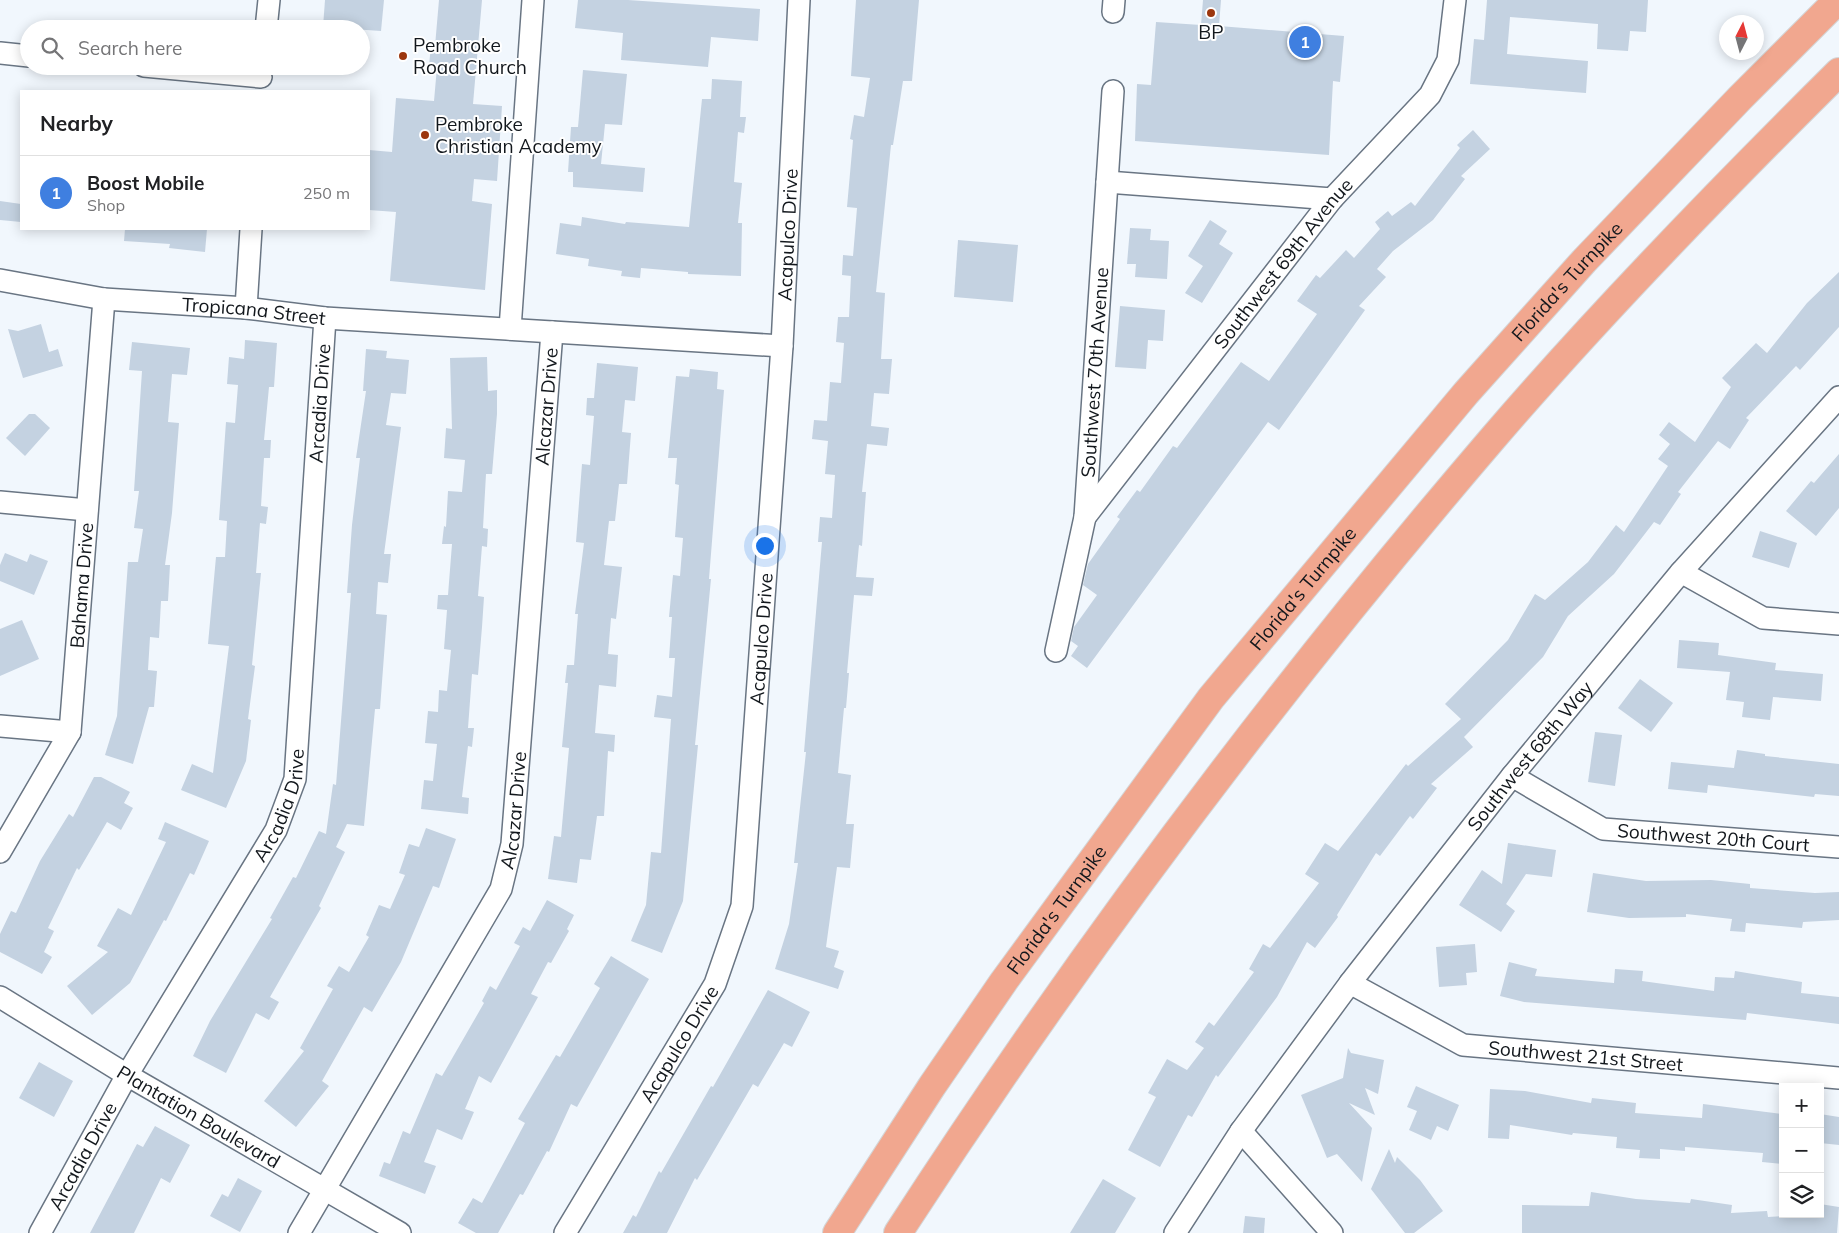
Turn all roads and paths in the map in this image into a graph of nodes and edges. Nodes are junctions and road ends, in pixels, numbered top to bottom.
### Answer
1 (269, 0) edge
2 (533, 0) edge
3 (800, 0) edge
4 (1454, 0) edge
5 (1832, 6) edge
6 (267, 20) edge
7 (0, 53) edge
8 (20, 55) edge
9 (1839, 72) edge
10 (232, 75) edge
11 (261, 78) edge
12 (1113, 91) dead end
13 (1107, 182) junction
14 (1332, 199) junction
15 (251, 230) edge
16 (0, 280) edge
17 (104, 299) junction
18 (246, 308) junction
19 (325, 318) junction
20 (510, 329) junction
21 (552, 332) junction
22 (782, 346) junction
23 (1839, 398) edge
24 (0, 502) edge
25 (87, 510) junction
26 (1085, 517) junction
27 (1681, 572) junction
28 (1839, 624) edge
29 (1056, 651) dead end
30 (0, 726) edge
31 (70, 732) junction
32 (1512, 776) junction
33 (1839, 847) edge
34 (0, 852) edge
35 (1350, 983) junction
36 (0, 997) edge
37 (128, 1075) junction
38 (1839, 1078) edge
39 (1241, 1131) junction
40 (324, 1189) junction
41 (40, 1233) edge
42 (299, 1233) edge
43 (400, 1233) edge
44 (565, 1233) edge
45 (837, 1233) edge
46 (898, 1233) edge
47 (1175, 1233) edge
48 (1332, 1233) edge

1 - 6 street
2 - 20 street
3 - 22 street, Acapulco Drive
4 - 14 street, Southwest 69th Avenue
5 - 45 highway, Florida's Turnpike
7 - 8 street
9 - 46 highway
10 - 11 street
12 - 13 street, Southwest 70th Avenue
13 - 14 street
13 - 26 street, Southwest 70th Avenue
14 - 26 street, Southwest 69th Avenue
15 - 18 street
16 - 17 street, Tropicana Street
17 - 18 street, Tropicana Street
17 - 25 street, Bahama Drive
18 - 19 street, Tropicana Street
19 - 20 street, Tropicana Street
19 - 37 street, Arcadia Drive
20 - 21 street, Tropicana Street
21 - 22 street, Tropicana Street
21 - 40 street, Alcazar Drive
22 - 44 street, Acapulco Drive
23 - 27 street, Southwest 68th Way
24 - 25 street
25 - 31 street, Bahama Drive
26 - 29 street, Southwest 70th Avenue
27 - 28 street
27 - 32 street, Southwest 68th Way
30 - 31 street
31 - 34 street, Bahama Drive
32 - 33 street, Southwest 20th Court
32 - 35 street, Southwest 68th Way
35 - 38 street, Southwest 21st Street
35 - 39 street, Southwest 68th Way
36 - 37 street, Plantation Boulevard
37 - 40 street, Plantation Boulevard
37 - 41 street, Arcadia Drive
39 - 47 street, Southwest 68th Way
39 - 48 street
40 - 42 street, Alcazar Drive
40 - 43 street, Plantation Boulevard

